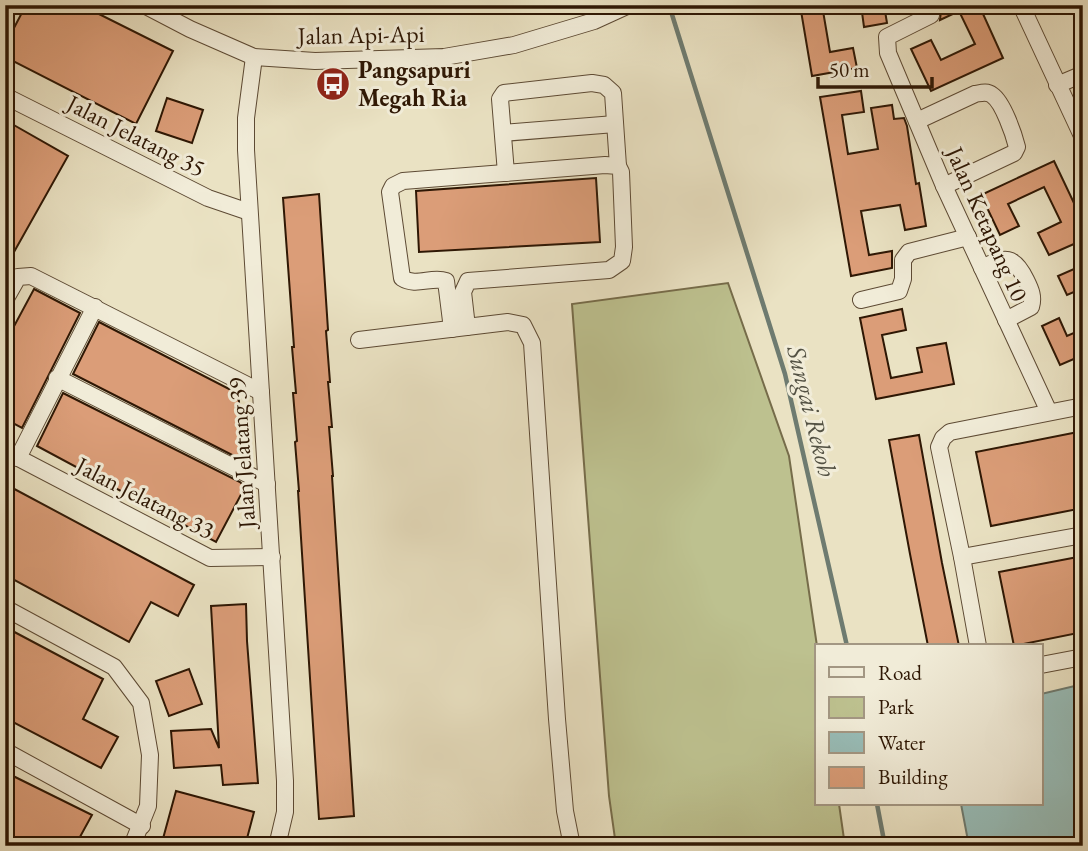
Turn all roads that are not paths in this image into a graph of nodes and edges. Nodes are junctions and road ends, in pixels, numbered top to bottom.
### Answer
1 (144, 5) edge
2 (629, 5) edge
3 (1021, 5) edge
4 (932, 15) dead end
5 (254, 57) junction
6 (1083, 74) edge
7 (1056, 85) junction
8 (5, 96) edge
9 (916, 121) junction
10 (615, 124) junction
11 (503, 133) junction
12 (1083, 138) edge
13 (618, 166) junction
14 (506, 173) junction
15 (944, 186) junction
16 (249, 212) junction
17 (968, 237) junction
18 (982, 268) junction
19 (14, 278) edge
20 (5, 300) edge
21 (861, 300) dead end
22 (95, 307) junction
23 (1006, 320) junction
24 (459, 328) junction
25 (359, 340) dead end
26 (57, 378) junction
27 (261, 392) junction
28 (1083, 406) edge
29 (1049, 412) junction
30 (12, 455) edge
31 (267, 484) junction
32 (1083, 534) edge
33 (272, 556) junction
34 (962, 557) junction
35 (5, 608) edge
36 (978, 644) edge
37 (1083, 657) edge
38 (1042, 665) edge
39 (5, 751) edge
40 (142, 826) junction
41 (132, 846) edge
42 (277, 846) edge
43 (572, 846) edge

1 - 5 street, Jalan Api-Api
2 - 5 street, Jalan Api-Api
3 - 7 street
4 - 9 street, Jalan Ketapang 10
5 - 16 street, Jalan Jelatang 39
6 - 7 street
7 - 12 street
8 - 16 street, Jalan Jelatang 35
9 - 15 street, Jalan Ketapang 10
9 - 15 street
10 - 11 street
10 - 11 street
10 - 13 street
11 - 14 street
13 - 14 street
13 - 24 street
14 - 24 street
15 - 17 street, Jalan Ketapang 10
16 - 27 street, Jalan Jelatang 39
17 - 18 street, Jalan Ketapang 10
17 - 21 street
18 - 23 street, Jalan Ketapang 10
18 - 23 street
19 - 20 street
19 - 22 street
22 - 26 street
22 - 27 street
23 - 29 street, Jalan Ketapang 10
24 - 25 street
24 - 43 street
26 - 30 street
26 - 31 street
27 - 31 street, Jalan Jelatang 39
28 - 29 street
29 - 34 street
30 - 33 street, Jalan Jelatang 33
31 - 33 street, Jalan Jelatang 39
32 - 34 street
33 - 42 street, Jalan Jelatang 39
34 - 36 street
35 - 40 street
37 - 38 street
39 - 40 street
40 - 41 street

